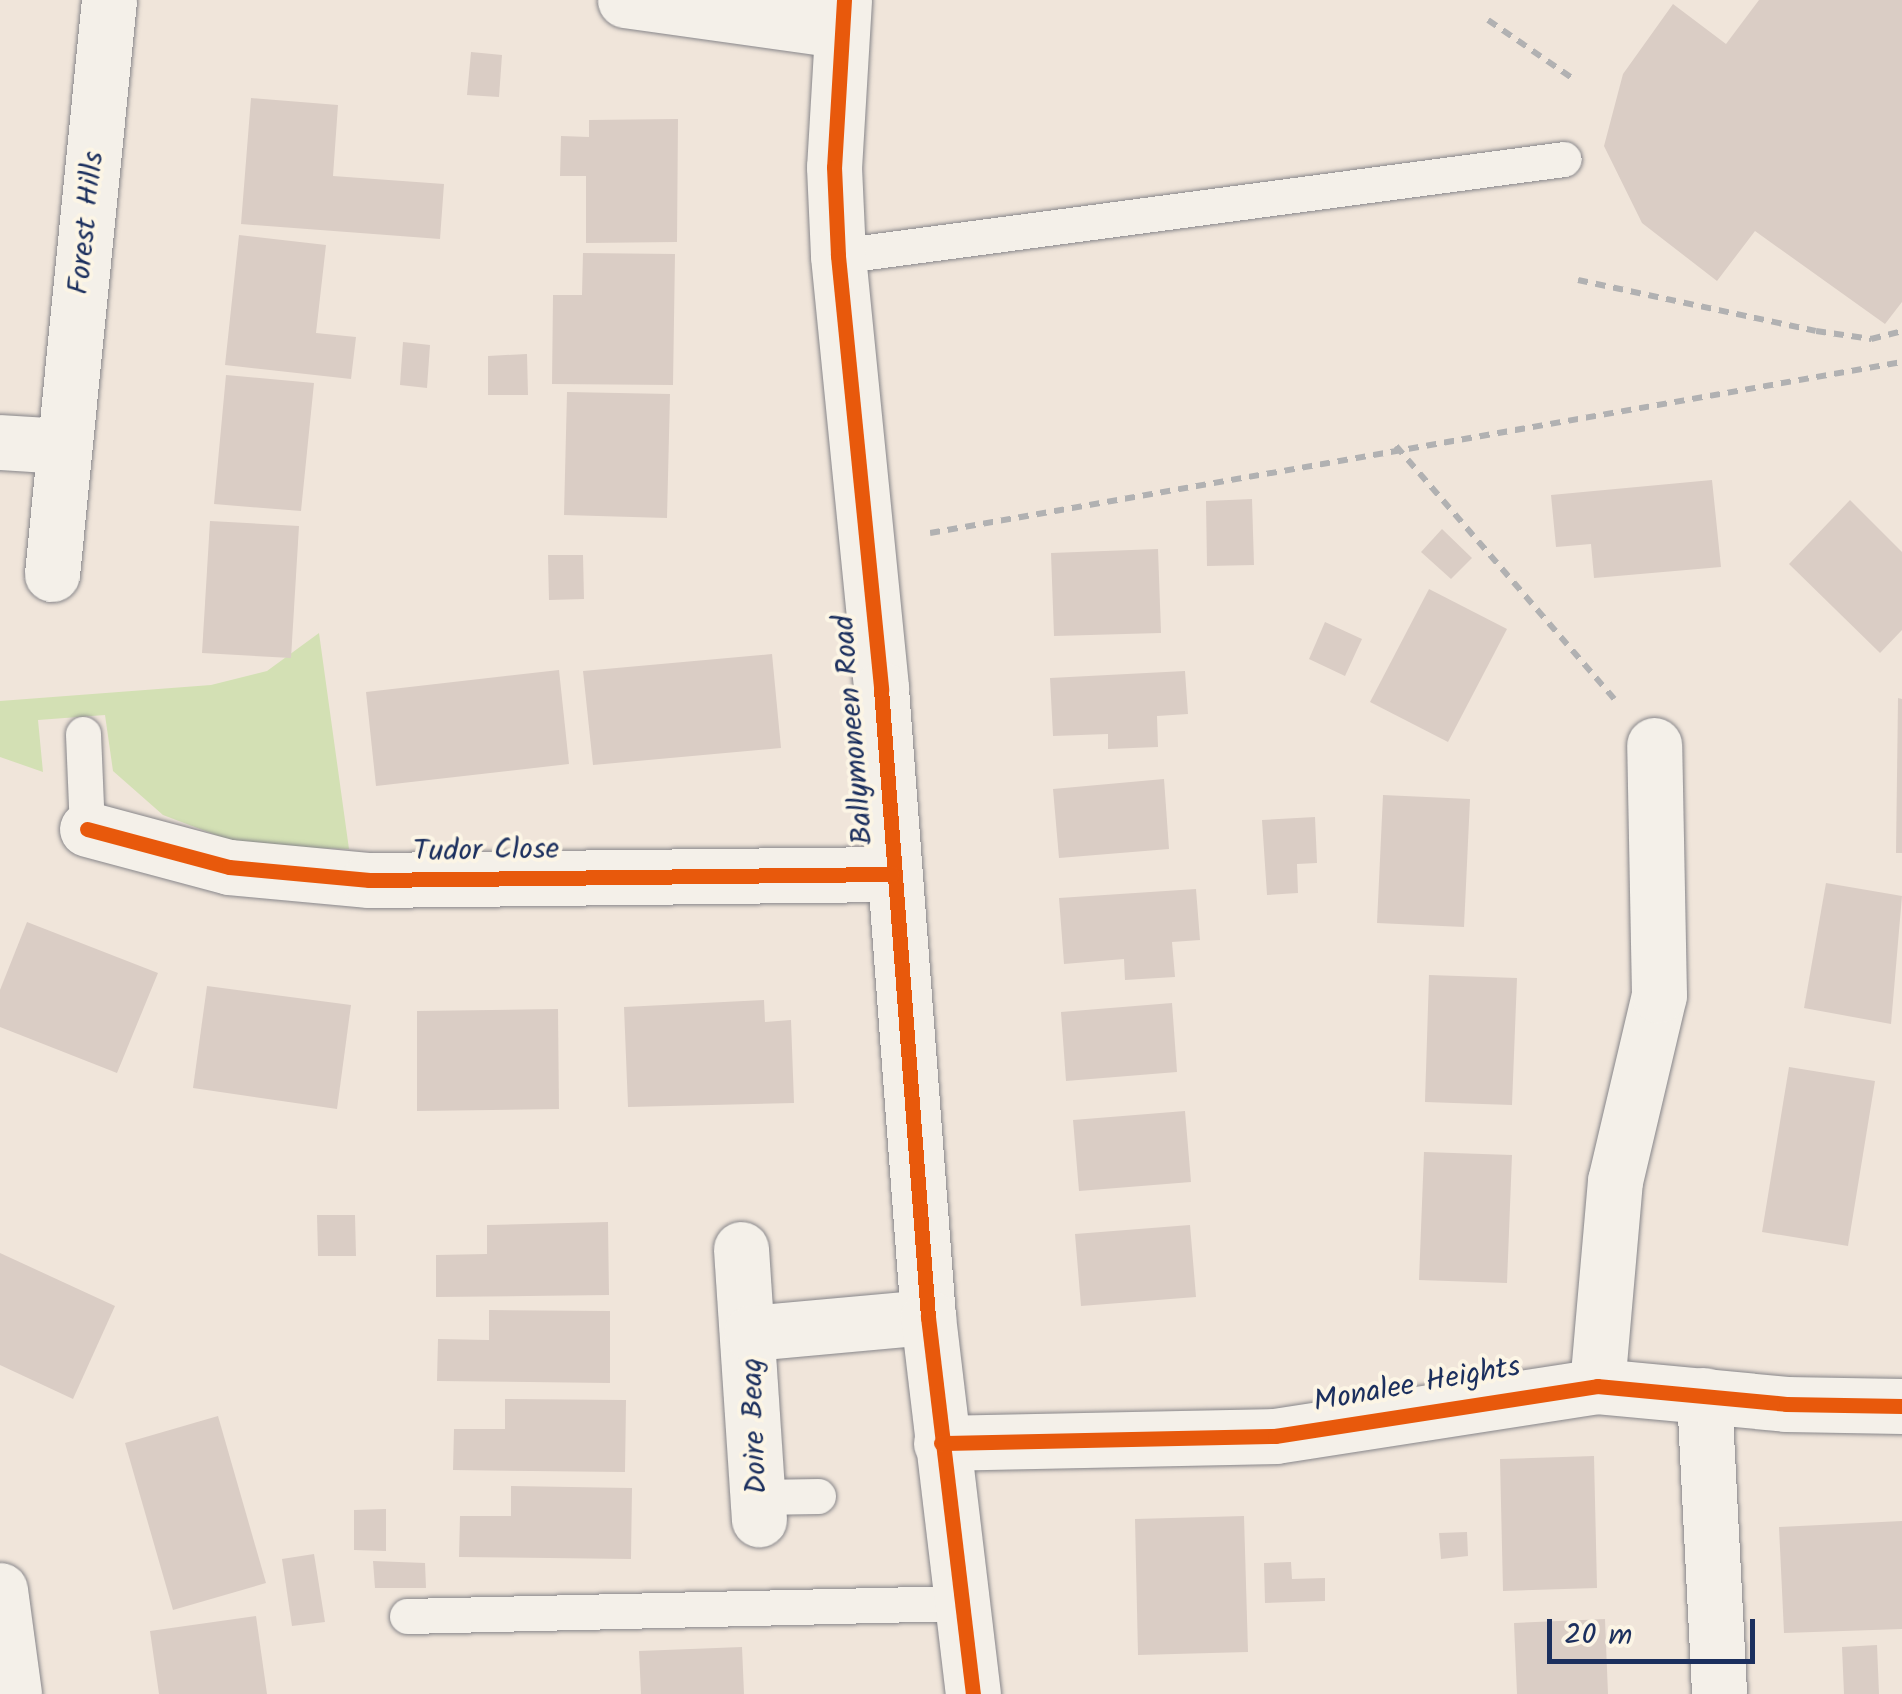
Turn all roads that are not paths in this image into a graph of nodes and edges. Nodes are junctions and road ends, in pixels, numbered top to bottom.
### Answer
1 (109, 0) edge
2 (625, 0) edge
3 (841, 15) edge
4 (1564, 159) dead end
5 (838, 256) junction
6 (0, 442) edge
7 (64, 446) junction
8 (52, 574) dead end
9 (83, 734) dead end
10 (1654, 745) road end
11 (87, 829) joint
12 (892, 874) junction
13 (741, 1249) dead end
14 (928, 1317) junction
15 (751, 1333) junction
16 (1597, 1386) junction
17 (1704, 1395) junction
18 (1902, 1406) edge
19 (941, 1443) junction
20 (818, 1496) dead end
21 (758, 1508) joint
22 (0, 1590) edge
23 (964, 1603) junction
24 (407, 1616) dead end
25 (14, 1694) edge
26 (973, 1694) edge
27 (1719, 1694) edge

1 - 7 street, Forest Hills
2 - 3 street
3 - 5 street, Ballymoneen Road
4 - 5 lane
5 - 12 street, Ballymoneen Road
6 - 7 street
7 - 8 street, Forest Hills
9 - 11 lane
10 - 16 street
11 - 12 street, Tudor Close
12 - 14 street, Ballymoneen Road
13 - 15 street, Doire Beag
14 - 15 street, Doire Beag
14 - 19 street, Ballymoneen Road
15 - 21 street, Doire Beag
16 - 17 street, Monalee Heights
16 - 19 street, Monalee Heights
17 - 18 street, Monalee Heights
17 - 27 street
19 - 23 street, Ballymoneen Road
20 - 21 lane
22 - 25 street
23 - 24 lane
23 - 26 street, Ballymoneen Road

